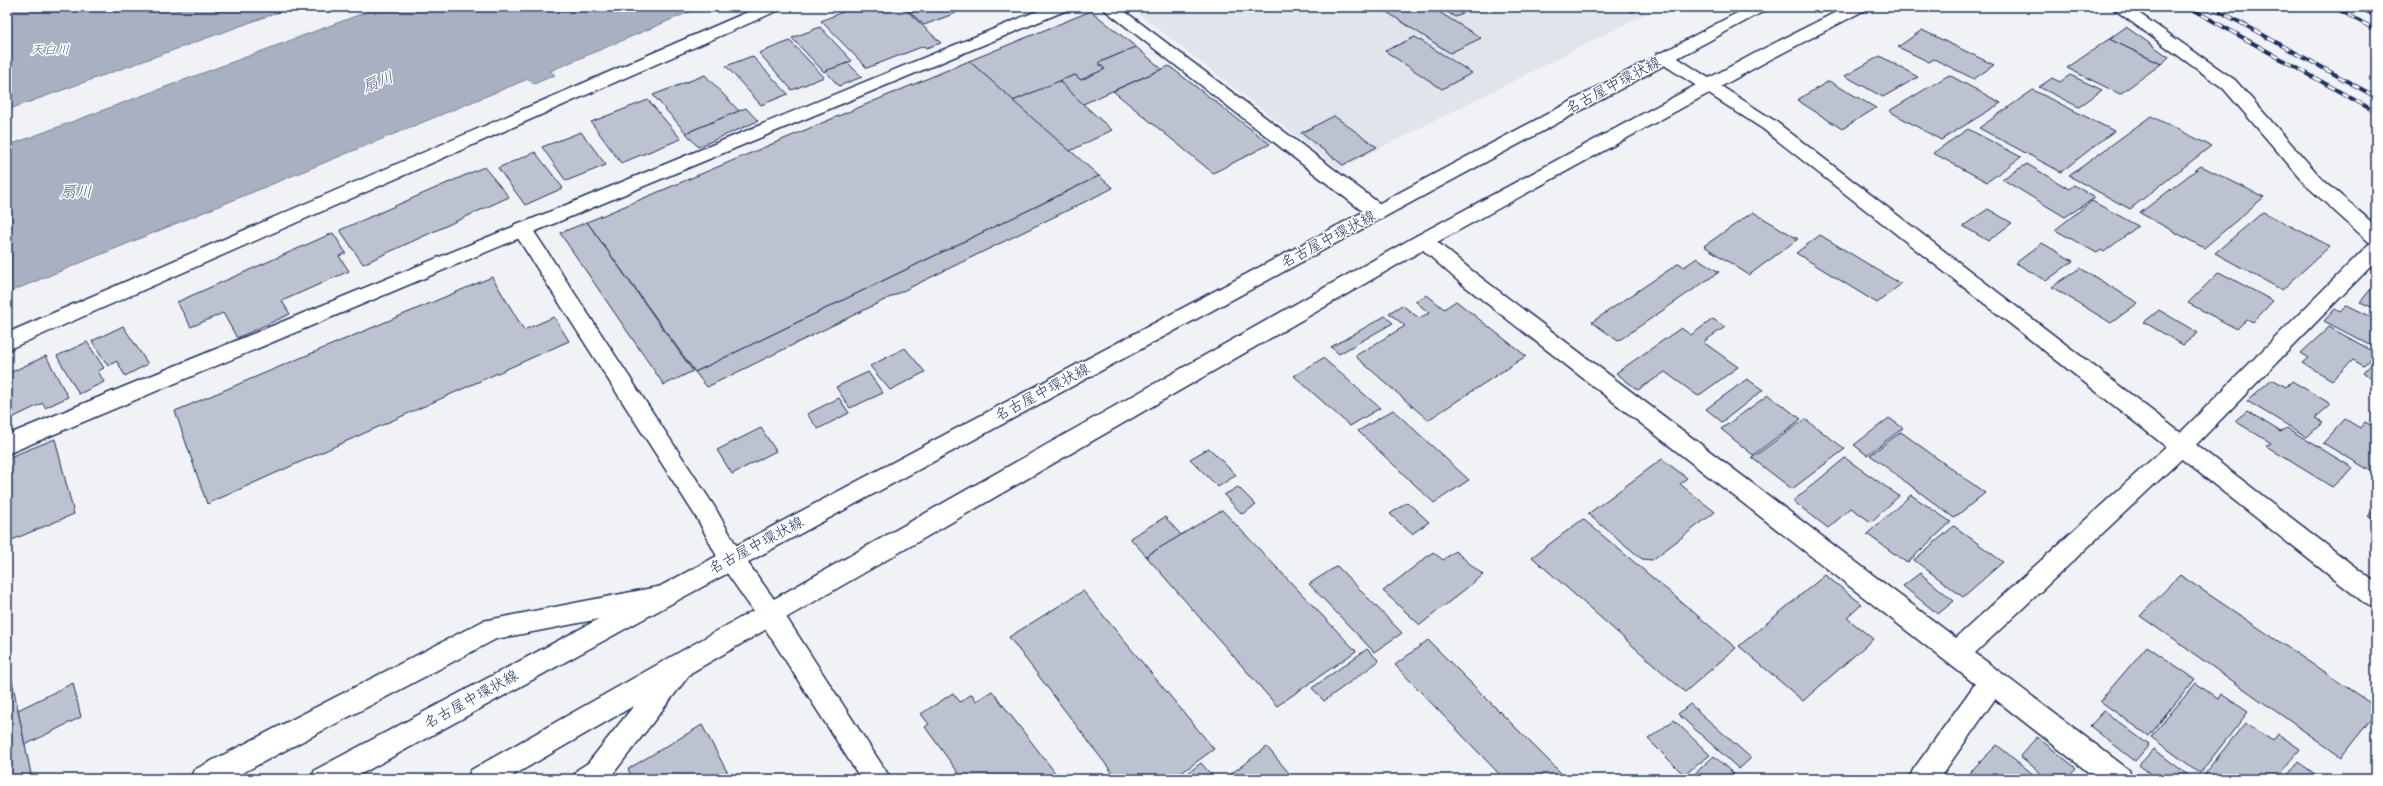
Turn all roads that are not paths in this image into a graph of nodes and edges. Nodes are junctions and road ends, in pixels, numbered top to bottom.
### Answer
1 (773, 7) edge
2 (1061, 7) edge
3 (1109, 7) edge
4 (1760, 7) edge
5 (1859, 7) edge
6 (2119, 7) edge
7 (1664, 57) junction
8 (1711, 86) junction
9 (1377, 212) junction
10 (522, 229) junction
11 (2376, 237) edge
12 (1423, 241) junction
13 (2376, 249) edge
14 (7, 342) edge
15 (7, 445) edge
16 (2181, 446) junction
17 (731, 559) junction
18 (2376, 597) edge
19 (658, 598) junction
20 (770, 614) junction
21 (1955, 655) junction
22 (681, 666) junction
23 (1993, 681) junction
24 (204, 779) edge
25 (325, 779) edge
26 (481, 779) edge
27 (586, 779) edge
28 (877, 779) edge
29 (1923, 779) edge
30 (2119, 779) edge

1 - 14 street
2 - 10 street
3 - 9 street
4 - 7 street, 名古屋中環状線
5 - 8 street
6 - 11 street
7 - 8 street
7 - 9 street, 名古屋中環状線
8 - 12 street
8 - 16 street
9 - 17 street, 名古屋中環状線
10 - 15 street
10 - 17 street
12 - 20 street
12 - 21 street
13 - 16 street
16 - 18 street
16 - 21 street
17 - 19 street, 名古屋中環状線
17 - 20 street
19 - 24 street
19 - 25 street, 名古屋中環状線
20 - 22 street
20 - 28 street
21 - 23 street
22 - 26 street
22 - 27 street
23 - 29 street
23 - 30 street

